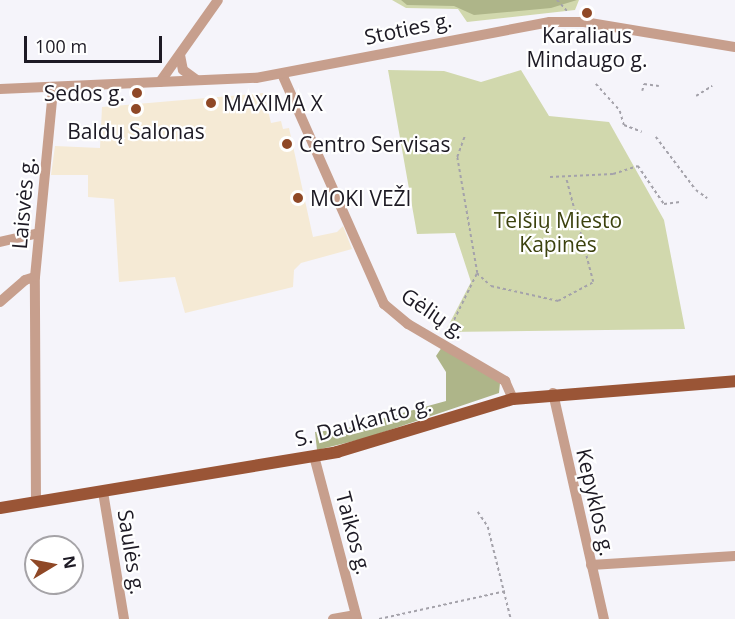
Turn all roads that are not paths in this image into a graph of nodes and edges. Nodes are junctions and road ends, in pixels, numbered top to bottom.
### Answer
1 (218, 0) edge
2 (735, 47) edge
3 (180, 55) junction
4 (282, 74) junction
5 (198, 80) junction
6 (160, 82) junction
7 (0, 89) edge
8 (53, 89) junction
9 (39, 234) junction
10 (0, 242) edge
11 (36, 278) junction
12 (0, 302) edge
13 (735, 381) edge
14 (553, 393) junction
15 (513, 399) junction
16 (314, 456) junction
17 (103, 492) junction
18 (36, 502) junction
19 (0, 508) edge
20 (735, 556) edge
21 (591, 565) junction
22 (357, 617) edge
23 (123, 619) edge
24 (333, 619) edge
25 (604, 619) edge

1 - 3 street
2 - 4 street, Stoties g.
3 - 5 street
3 - 6 street
4 - 5 street, Stoties g.
4 - 15 street, Gėlių g.
5 - 6 street, Stoties g.
6 - 8 street, Stoties g.
7 - 8 street, Stoties g.
8 - 9 street, Laisvės g.
9 - 10 street
9 - 11 street, Laisvės g.
11 - 12 street
11 - 18 street, Laisvės g.
13 - 14 main road, S. Daukanto g.
14 - 15 main road, S. Daukanto g.
14 - 21 street, Kepyklos g.
15 - 16 main road, S. Daukanto g.
16 - 17 main road, S. Daukanto g.
16 - 22 street, Taikos g.
17 - 18 main road, S. Daukanto g.
17 - 23 street, Saulės g.
18 - 19 main road, S. Daukanto g.
20 - 21 street
21 - 25 street, Kepyklos g.
22 - 24 street

